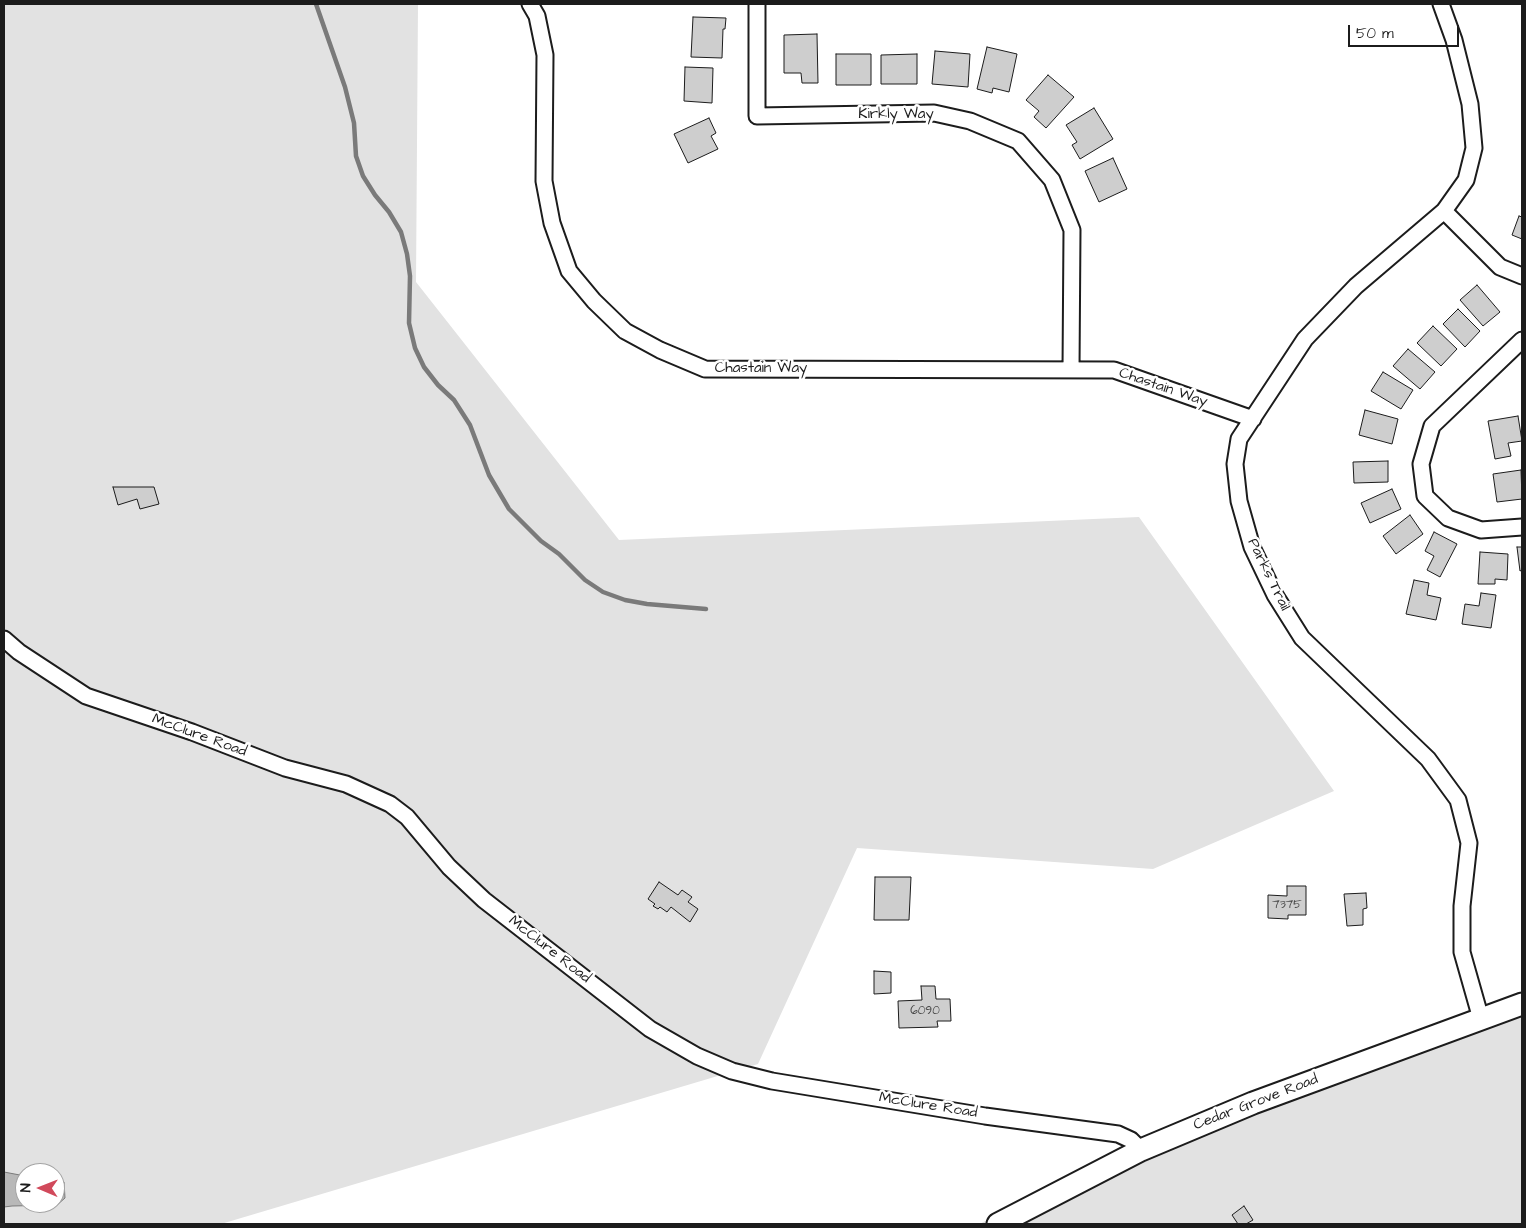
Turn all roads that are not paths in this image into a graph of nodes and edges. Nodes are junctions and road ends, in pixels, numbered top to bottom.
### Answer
1 (530, 4) edge
2 (757, 4) edge
3 (1441, 4) edge
4 (1444, 211) junction
5 (1522, 276) edge
6 (1522, 340) edge
7 (1071, 370) junction
8 (1253, 419) junction
9 (1522, 527) edge
10 (4, 639) edge
11 (1522, 1004) edge
12 (1481, 1019) junction
13 (1141, 1150) junction
14 (998, 1224) edge

1 - 7 street, Chastain Way
2 - 7 street, Kirkly Way
3 - 4 street, Parks Trail
4 - 5 street
4 - 8 street, Parks Trail
6 - 9 street
7 - 8 street, Chastain Way
8 - 12 street, Parks Trail
10 - 13 street, McClure Road
11 - 12 main road, Cedar Grove Road
12 - 13 main road, Cedar Grove Road
13 - 14 main road, Cedar Grove Road

